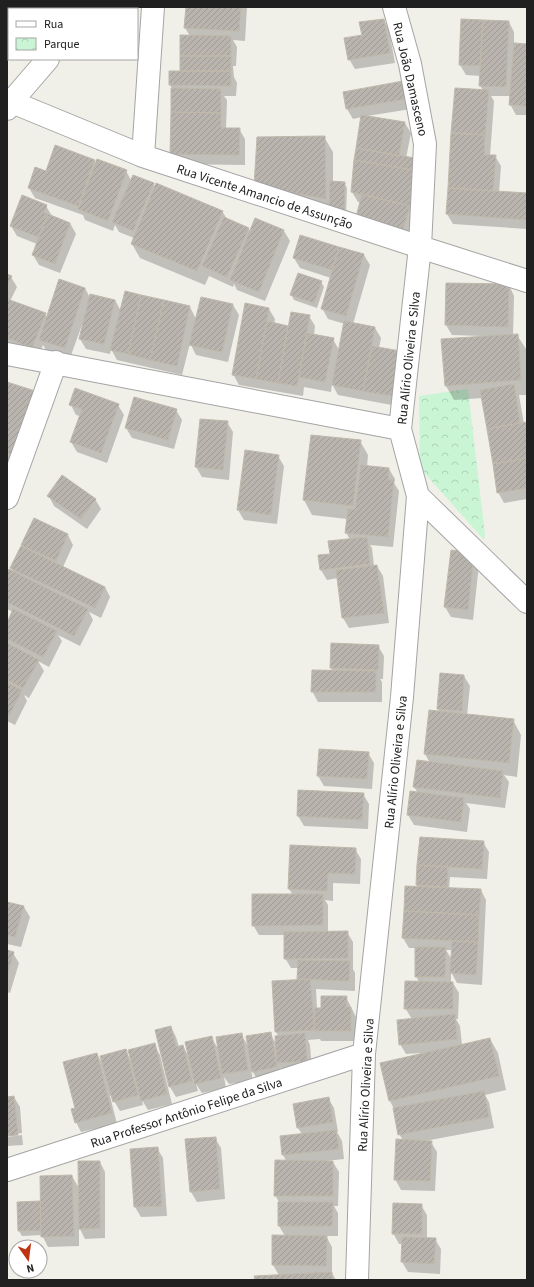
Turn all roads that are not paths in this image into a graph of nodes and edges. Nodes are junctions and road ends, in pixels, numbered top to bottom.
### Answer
1 (153, 7) edge
2 (394, 7) edge
3 (47, 60) edge
4 (8, 104) edge
5 (143, 156) junction
6 (420, 247) junction
7 (527, 281) edge
8 (7, 354) edge
9 (56, 362) junction
10 (400, 429) junction
11 (418, 496) junction
12 (7, 498) edge
13 (527, 602) edge
14 (364, 1054) junction
15 (7, 1170) edge
16 (357, 1280) edge

1 - 5 street
2 - 6 street, Rua João Damasceno
3 - 4 street
4 - 5 street, Rua Vicente Amancio de Assunção
5 - 6 street, Rua Vicente Amancio de Assunção
6 - 7 street, Rua Vicente Amancio de Assunção
6 - 10 street, Rua Alírio Oliveira e Silva
8 - 9 street
9 - 10 street
9 - 12 street
10 - 11 street, Rua Alírio Oliveira e Silva
11 - 13 street
11 - 14 street, Rua Alírio Oliveira e Silva
14 - 15 street, Rua Professor Antônio Felipe da Silva
14 - 16 street, Rua Alírio Oliveira e Silva

